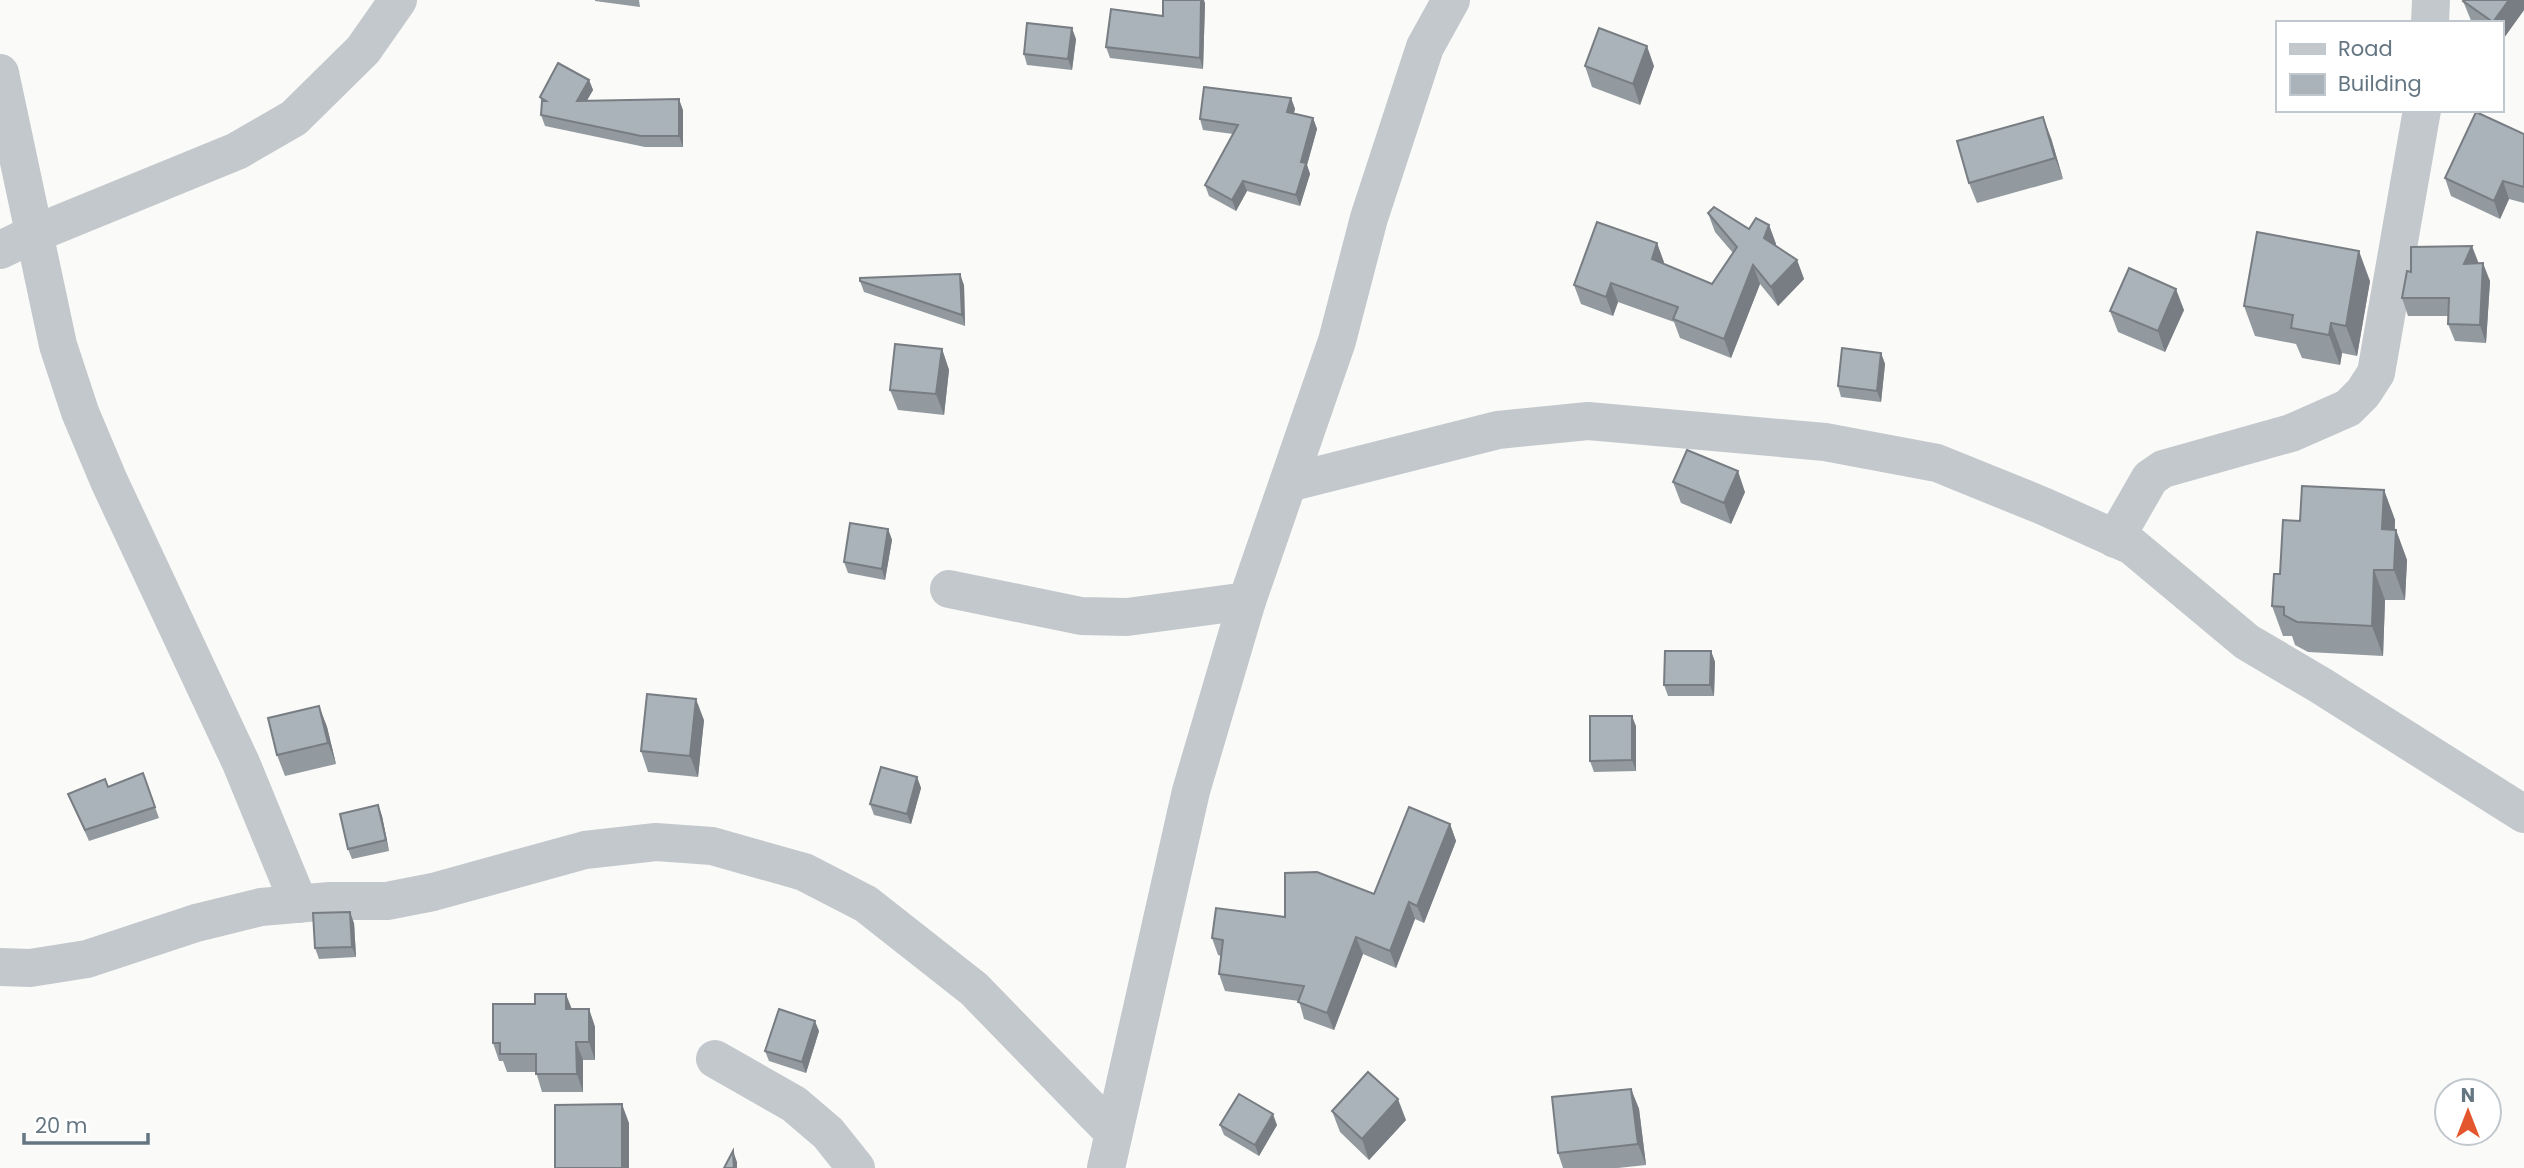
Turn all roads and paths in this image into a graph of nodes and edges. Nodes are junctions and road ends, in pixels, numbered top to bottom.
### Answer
1 (398, 0) edge
2 (1451, 0) edge
3 (2431, 0) edge
4 (2430, 21) edge
5 (0, 73) edge
6 (2422, 112) edge
7 (34, 234) junction
8 (0, 250) edge
9 (1288, 483) junction
10 (2115, 539) junction
11 (949, 589) dead end
12 (1247, 601) junction
13 (2524, 814) edge
14 (299, 904) junction
15 (0, 967) edge
16 (715, 1059) dead end
17 (1109, 1150) edge
18 (856, 1168) edge

1 - 7 street
2 - 9 street
3 - 4 street
5 - 7 street
6 - 10 street
7 - 8 street
7 - 14 street
9 - 10 street
9 - 12 street
10 - 13 street
11 - 12 street
12 - 17 street
14 - 15 street
14 - 17 street
16 - 18 street

